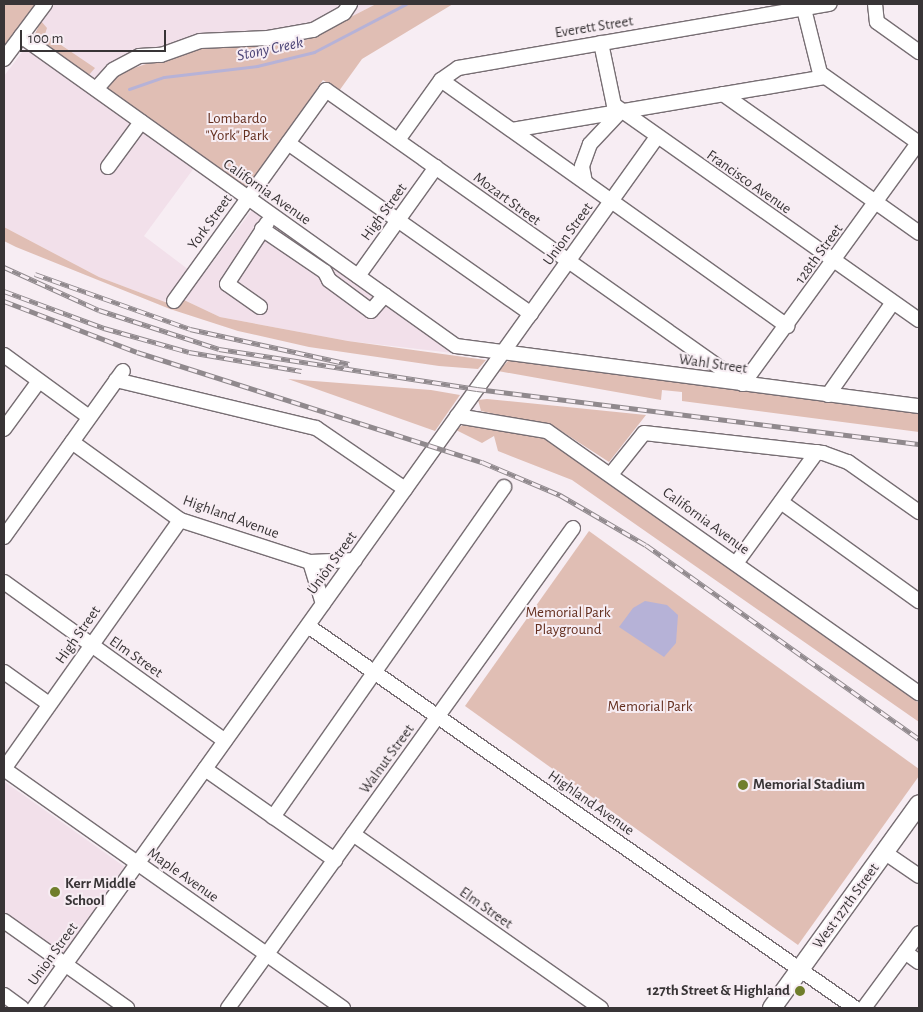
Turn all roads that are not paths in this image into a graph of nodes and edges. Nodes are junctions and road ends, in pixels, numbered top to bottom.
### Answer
1 (45, 4) edge
2 (350, 4) edge
3 (830, 4) edge
4 (875, 4) edge
5 (804, 9) junction
6 (21, 36) junction
7 (601, 43) junction
8 (919, 52) edge
9 (4, 59) edge
10 (825, 77) junction
11 (441, 80) junction
12 (96, 89) junction
13 (326, 90) joint
14 (722, 94) junction
15 (621, 111) junction
16 (141, 122) junction
17 (512, 130) junction
18 (657, 138) junction
19 (398, 140) junction
20 (288, 142) junction
21 (919, 142) edge
22 (108, 166) dead end
23 (436, 168) junction
24 (585, 182) junction
25 (247, 199) junction
26 (611, 201) junction
27 (876, 202) junction
28 (272, 216) junction
29 (398, 220) junction
30 (262, 229) junction
31 (919, 233) edge
32 (333, 258) junction
33 (834, 261) junction
34 (568, 262) junction
35 (325, 272) junction
36 (358, 276) junction
37 (384, 295) junction
38 (174, 301) dead end
39 (893, 302) junction
40 (260, 307) dead end
41 (531, 314) junction
42 (919, 320) edge
43 (787, 326) junction
44 (503, 352) junction
45 (4, 356) edge
46 (39, 381) junction
47 (743, 384) junction
48 (828, 394) junction
49 (919, 406) edge
50 (457, 416) junction
51 (89, 417) junction
52 (4, 429) edge
53 (72, 442) junction
54 (817, 452) junction
55 (612, 473) junction
56 (504, 487) dead end
57 (405, 489) junction
58 (781, 502) junction
59 (919, 512) edge
60 (180, 520) junction
61 (573, 528) dead end
62 (4, 537) edge
63 (354, 560) junction
64 (310, 562) junction
65 (737, 562) junction
66 (4, 582) edge
67 (919, 601) edge
68 (323, 604) junction
69 (308, 626) junction
70 (91, 645) junction
71 (375, 671) junction
72 (4, 672) edge
73 (917, 686) edge
74 (49, 704) junction
75 (438, 716) junction
76 (225, 741) junction
77 (4, 769) edge
78 (205, 769) junction
79 (919, 804) edge
80 (273, 817) junction
81 (354, 834) junction
82 (884, 852) junction
83 (335, 860) junction
84 (138, 863) junction
85 (919, 876) edge
86 (4, 921) edge
87 (919, 933) edge
88 (905, 952) junction
89 (267, 955) junction
90 (919, 962) edge
91 (65, 964) junction
92 (800, 969) junction
93 (4, 995) edge
94 (593, 1006) edge
95 (22, 1008) edge
96 (34, 1008) edge
97 (127, 1008) edge
98 (228, 1008) edge
99 (342, 1008) edge
100 (772, 1008) edge
101 (855, 1008) edge
102 (864, 1008) edge

1 - 6 street
2 - 12 street
3 - 5 street, Everett Street
4 - 8 street
5 - 7 street, Everett Street
5 - 10 street
6 - 9 street
6 - 12 street, California Avenue
7 - 11 street, Everett Street
7 - 15 street, Francisco Avenue
10 - 14 street
10 - 21 street
11 - 17 street
11 - 19 street, Everett Street
12 - 16 street, California Avenue
13 - 19 street, Mozart Street
13 - 20 street, York Street
14 - 15 street
14 - 27 street
15 - 17 street
15 - 18 street, Francisco Avenue
15 - 24 street
16 - 22 street
16 - 25 street, California Avenue
17 - 24 street
18 - 26 street, Union Street
18 - 33 street, Francisco Avenue
19 - 23 street, Mozart Street
20 - 25 street, York Street
20 - 29 street
21 - 27 street, 128th Street
23 - 29 street, High Street
23 - 34 street, Mozart Street
24 - 26 street
25 - 28 street, California Avenue
25 - 38 street, York Street
26 - 34 street, Union Street
26 - 43 street
27 - 31 street
27 - 33 street, 128th Street
28 - 30 street
28 - 32 street, California Avenue
29 - 36 street, High Street
29 - 41 street
30 - 35 street
30 - 40 street
32 - 35 street
32 - 36 street, California Avenue
33 - 39 street, Francisco Avenue
33 - 43 street, 128th Street
34 - 41 street, Union Street
34 - 47 street, Mozart Street
35 - 37 street
36 - 37 street, California Avenue
37 - 44 street, California Avenue
39 - 42 street, Francisco Avenue
39 - 48 street
41 - 44 street, Union Street
43 - 47 street, 128th Street
44 - 47 street, Wahl Street
44 - 50 street, Union Street
45 - 46 street
46 - 51 street
46 - 52 street
47 - 48 street, Wahl Street
48 - 49 street, Wahl Street
50 - 55 street, California Avenue
50 - 57 street, Union Street
51 - 53 street
51 - 57 street
53 - 60 street, Highland Avenue
53 - 62 street
54 - 55 street
54 - 58 street
54 - 59 street
55 - 65 street, California Avenue
56 - 71 street
57 - 63 street, Union Street
58 - 65 street
58 - 67 street
60 - 64 street, Highland Avenue
60 - 70 street, High Street
61 - 75 street, Walnut Street
63 - 64 street, Highland Avenue
63 - 68 street, Union Street
64 - 68 street
65 - 73 street, California Avenue
66 - 70 street, Elm Street
68 - 69 street, Union Street
69 - 71 street, Highland Avenue
69 - 76 street, Union Street
70 - 74 street, High Street
70 - 76 street, Elm Street
71 - 75 street, Highland Avenue
71 - 80 street
72 - 74 street
74 - 77 street, High Street
75 - 81 street, Walnut Street
75 - 92 street, Highland Avenue
76 - 78 street, Union Street
77 - 84 street, Maple Avenue
78 - 80 street
78 - 84 street, Union Street
79 - 82 main road, West 127th Street
80 - 83 street
81 - 83 street, Walnut Street
81 - 94 street, Elm Street
82 - 85 street
82 - 92 main road, West 127th Street
83 - 89 street, Walnut Street
84 - 89 street, Maple Avenue
84 - 91 street, Union Street
86 - 91 street
87 - 88 street
88 - 90 street
88 - 102 street
89 - 98 street, Walnut Street
89 - 99 street, Maple Avenue
91 - 96 street, Union Street
91 - 97 street
92 - 100 main road, West 127th Street
92 - 101 street, Highland Avenue
93 - 95 street

